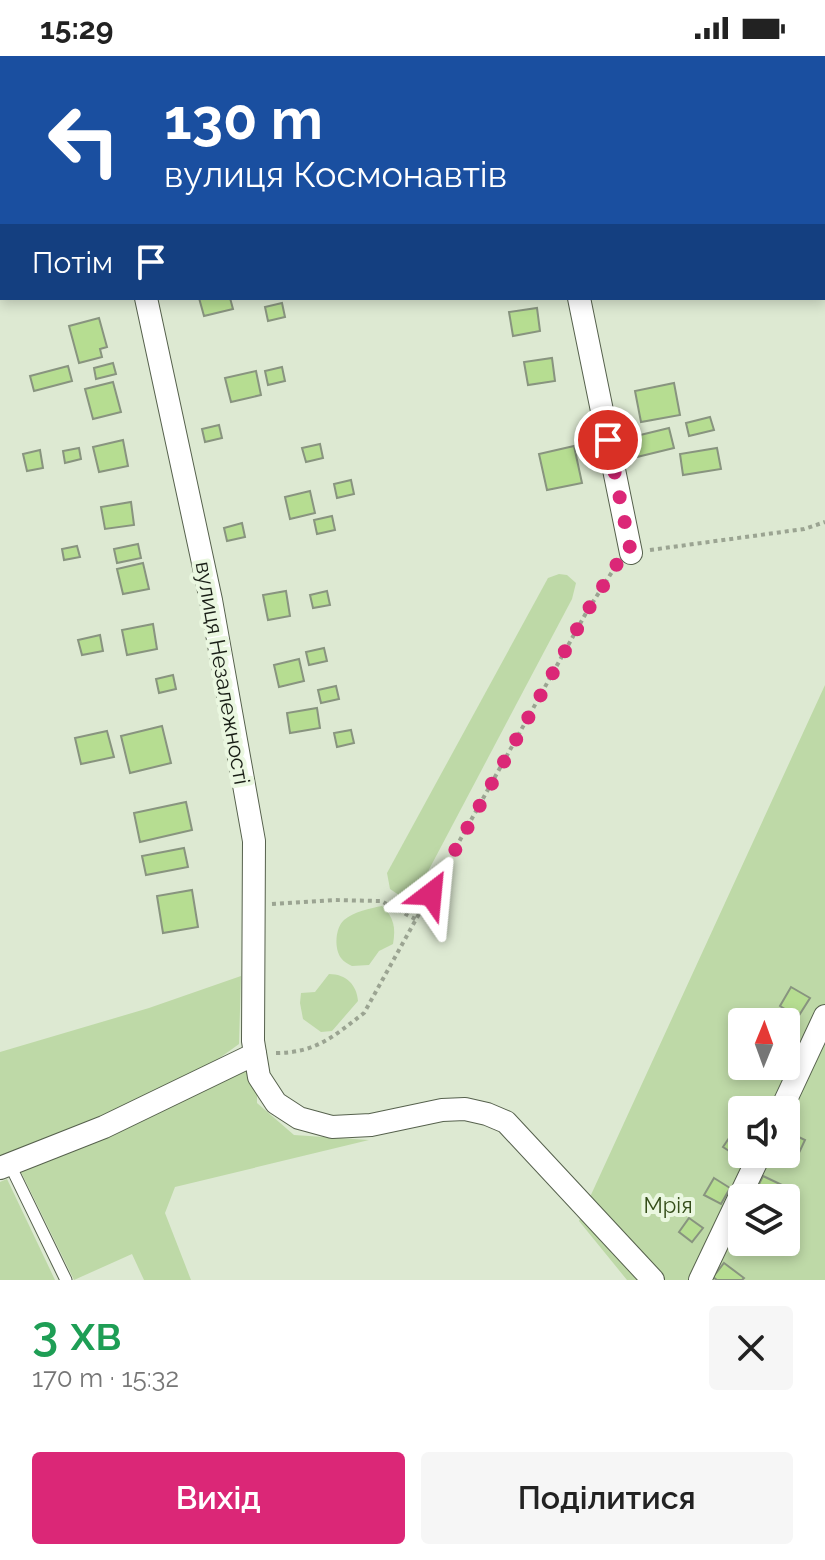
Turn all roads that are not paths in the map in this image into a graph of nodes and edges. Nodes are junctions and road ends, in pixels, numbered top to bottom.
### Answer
1 (146, 300) edge
2 (579, 300) edge
3 (631, 553) road end
4 (825, 1016) edge
5 (255, 1054) junction
6 (788, 1096) edge
7 (5, 1166) edge
8 (753, 1168) edge
9 (66, 1280) edge
10 (653, 1280) edge
11 (700, 1280) edge

1 - 5 street, вулиця Незалежності
2 - 3 street
4 - 6 street
5 - 7 street
5 - 10 street, вулиця Незалежності
7 - 9 lane
8 - 11 street

